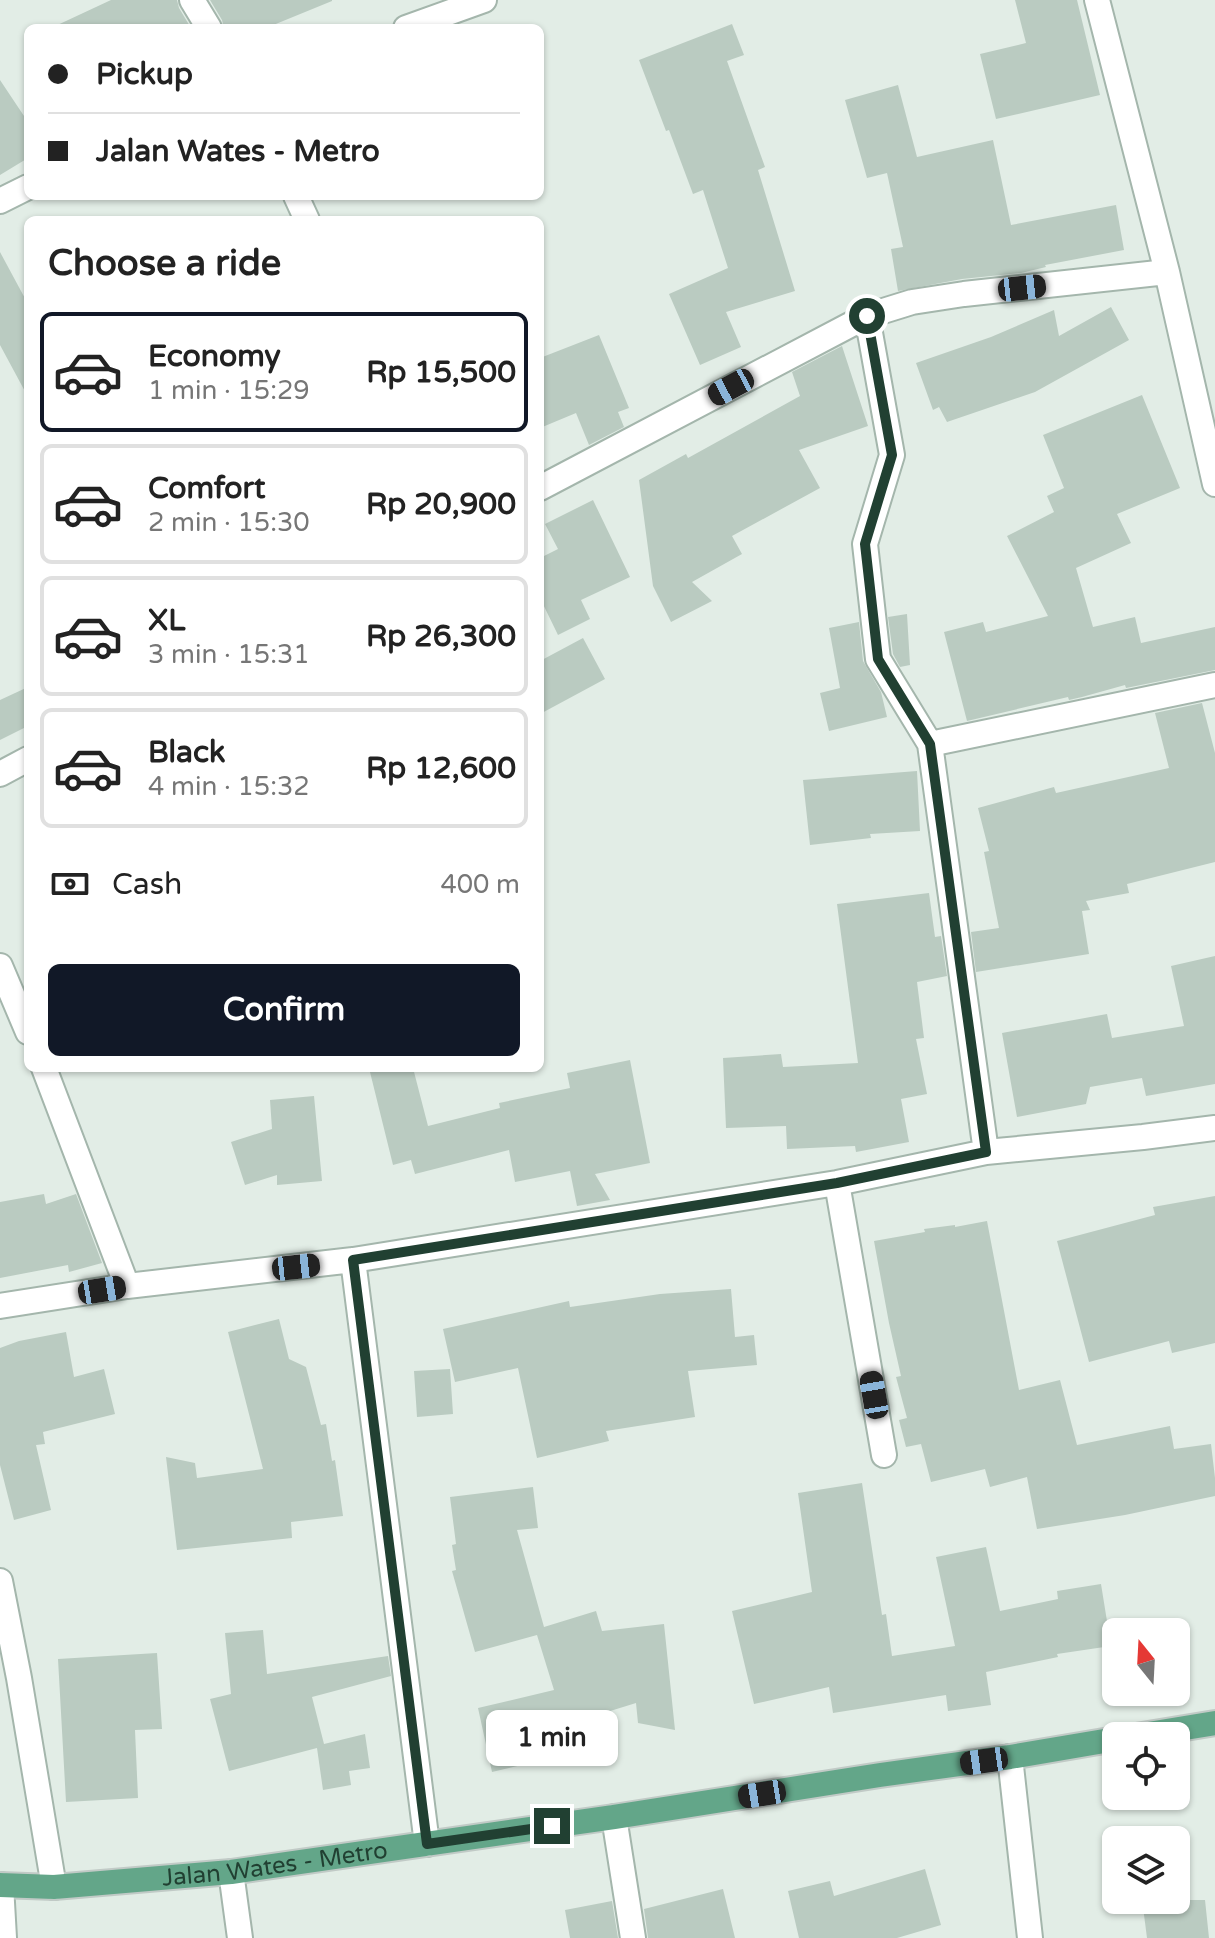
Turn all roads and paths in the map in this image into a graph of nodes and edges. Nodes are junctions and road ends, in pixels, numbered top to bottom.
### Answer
1 (192, 0) edge
2 (484, 0) edge
3 (1097, 0) edge
4 (207, 24) edge
5 (417, 24) edge
6 (24, 189) edge
7 (0, 201) edge
8 (1167, 272) junction
9 (867, 316) junction
10 (1214, 476) edge
11 (544, 486) edge
12 (1215, 685) edge
13 (930, 744) junction
14 (24, 761) edge
15 (0, 774) edge
16 (0, 966) edge
17 (24, 1023) edge
18 (46, 1072) edge
19 (1215, 1128) edge
20 (986, 1152) junction
21 (837, 1183) junction
22 (353, 1260) junction
23 (127, 1286) junction
24 (0, 1306) edge
25 (884, 1455) dead end
26 (0, 1581) edge
27 (1215, 1723) edge
28 (1190, 1727) edge
29 (1102, 1741) edge
30 (1010, 1757) junction
31 (614, 1817) junction
32 (427, 1844) junction
33 (231, 1872) junction
34 (1, 1885) edge
35 (54, 1887) junction
36 (4, 1938) edge
37 (240, 1938) edge
38 (633, 1938) edge
39 (1030, 1938) edge

1 - 4 street
2 - 5 street
3 - 8 street
6 - 7 street
8 - 9 street
8 - 10 street
9 - 11 street
9 - 13 street
12 - 13 street
13 - 20 street
14 - 15 street
16 - 17 street
18 - 23 street
19 - 20 street
20 - 21 street
21 - 22 street
21 - 25 street
22 - 23 street
22 - 32 street
23 - 24 street
26 - 35 street
27 - 28 main road
29 - 30 main road, Jalan Wates - Metro
30 - 31 main road, Jalan Wates - Metro
30 - 39 street
31 - 32 main road, Jalan Wates - Metro
31 - 38 street
32 - 33 main road, Jalan Wates - Metro
33 - 35 main road, Jalan Wates - Metro
33 - 37 street
34 - 35 main road, Jalan Wates - Metro
34 - 36 street

